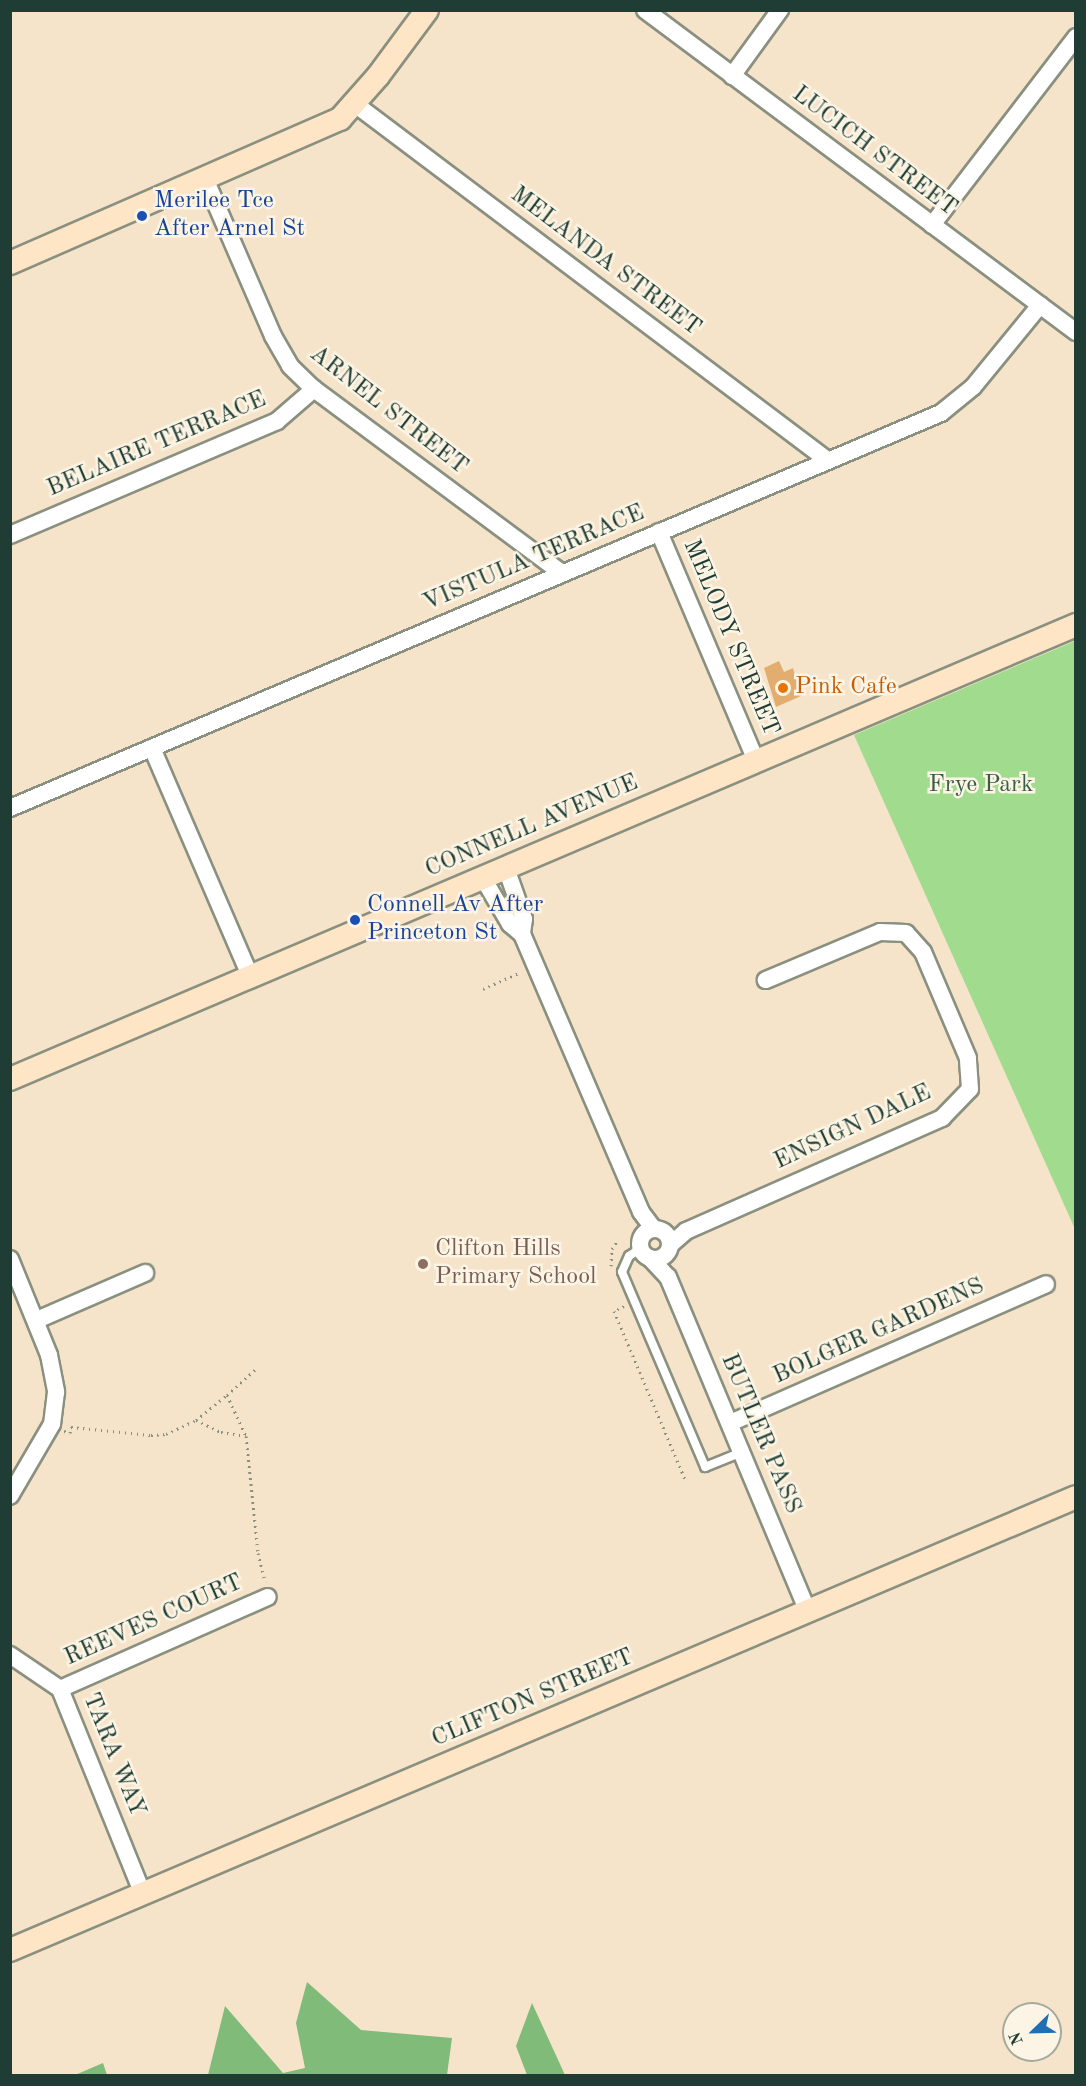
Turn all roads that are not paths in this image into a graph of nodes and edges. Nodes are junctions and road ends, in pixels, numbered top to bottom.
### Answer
1 (427, 10) edge
2 (645, 10) edge
3 (780, 10) edge
4 (1076, 37) edge
5 (732, 76) junction
6 (355, 104) junction
7 (206, 181) junction
8 (932, 225) junction
9 (10, 263) edge
10 (1040, 305) junction
11 (1076, 332) edge
12 (314, 389) junction
13 (826, 459) junction
14 (659, 532) junction
15 (10, 535) edge
16 (562, 573) junction
17 (1076, 625) edge
18 (152, 748) junction
19 (756, 762) junction
20 (10, 808) edge
21 (506, 868) junction
22 (483, 878) junction
23 (522, 934) junction
24 (250, 976) junction
25 (766, 980) dead end
26 (10, 1080) edge
27 (655, 1243) junction
28 (10, 1259) edge
29 (145, 1273) dead end
30 (1046, 1284) dead end
31 (37, 1320) junction
32 (730, 1423) junction
33 (742, 1452) junction
34 (10, 1496) edge
35 (1076, 1497) edge
36 (268, 1597) dead end
37 (808, 1611) junction
38 (10, 1655) edge
39 (60, 1689) junction
40 (144, 1894) junction
41 (10, 1950) edge

1 - 6 street
2 - 5 street, LUCICH STREET
3 - 5 street
4 - 8 street
5 - 8 street, LUCICH STREET
6 - 7 street
6 - 13 street, MELANDA STREET
7 - 9 street
7 - 12 street, ARNEL STREET
8 - 10 street, LUCICH STREET
10 - 11 street, LUCICH STREET
10 - 13 street, VISTULA TERRACE
12 - 15 street, BELAIRE TERRACE
12 - 16 street, ARNEL STREET
13 - 14 street, VISTULA TERRACE
14 - 16 street, VISTULA TERRACE
14 - 19 street, MELODY STREET
16 - 18 street, VISTULA TERRACE
17 - 19 street, CONNELL AVENUE
18 - 20 street, VISTULA TERRACE
18 - 24 street
19 - 21 street, CONNELL AVENUE
21 - 22 street, CONNELL AVENUE
21 - 23 street, BUTLER PASS
22 - 23 street, BUTLER PASS
22 - 24 street, CONNELL AVENUE
23 - 27 street, BUTLER PASS
24 - 26 street, CONNELL AVENUE
25 - 27 street, ENSIGN DALE
27 - 32 street, BUTLER PASS
27 - 33 lane
28 - 31 street
29 - 31 street
30 - 32 street, BOLGER GARDENS
31 - 34 street
32 - 33 street, BUTLER PASS
33 - 37 street, BUTLER PASS
35 - 37 street, CLIFTON STREET
36 - 39 street, REEVES COURT
37 - 40 street, CLIFTON STREET
38 - 39 street, TARA WAY
39 - 40 street, TARA WAY
40 - 41 street, CLIFTON STREET

